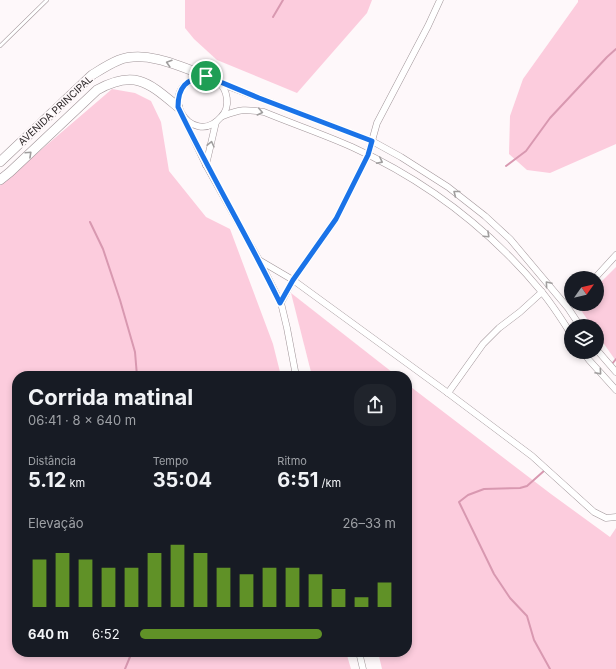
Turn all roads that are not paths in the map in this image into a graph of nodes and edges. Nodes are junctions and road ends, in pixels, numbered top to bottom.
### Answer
1 (46, 0) edge
2 (440, 0) edge
3 (0, 46) edge
4 (206, 76) junction
5 (217, 82) junction
6 (180, 111) junction
7 (223, 116) junction
8 (216, 122) junction
9 (372, 141) junction
10 (368, 155) junction
11 (0, 162) edge
12 (206, 165) junction
13 (0, 180) edge
14 (616, 255) edge
15 (259, 260) junction
16 (601, 271) edge
17 (293, 280) junction
18 (542, 292) junction
19 (564, 300) edge
20 (280, 303) junction
21 (564, 310) edge
22 (558, 315) junction
23 (564, 324) edge
24 (604, 358) edge
25 (588, 359) edge
26 (295, 371) edge
27 (616, 372) edge
28 (616, 390) edge
29 (448, 393) junction
30 (616, 516) edge
31 (360, 657) edge
32 (363, 669) edge

1 - 3 lane
2 - 9 street
4 - 5 street
4 - 6 street
4 -> 11 street, AVENIDA PRINCIPAL
5 - 7 street
5 - 9 street
6 - 8 street
6 - 12 street
13 -> 6 street, AVENIDA PRINCIPAL
7 - 8 street
7 -> 10 street
12 -> 8 street
9 - 10 street
19 -> 9 street
10 - 17 street
10 -> 18 street
12 - 15 street
14 - 16 street
15 - 17 street
15 - 20 street
17 - 20 street
17 - 29 street
18 - 22 street
18 - 29 street
20 - 26 street
21 - 22 street
22 - 23 street
24 - 27 street
25 -> 28 street
29 - 30 street
31 - 32 street

